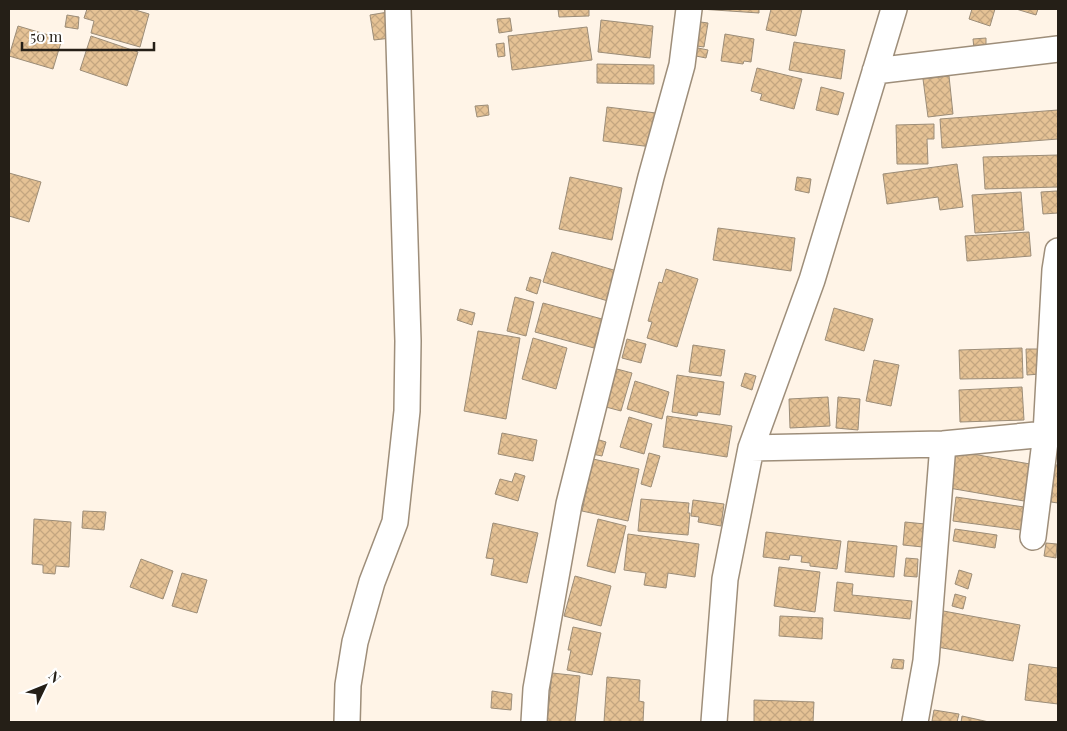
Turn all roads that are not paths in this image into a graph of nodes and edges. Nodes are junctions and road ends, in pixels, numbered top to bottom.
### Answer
1 (398, 9) edge
2 (688, 9) edge
3 (894, 9) edge
4 (1058, 49) edge
5 (875, 71) junction
6 (1058, 251) edge
7 (1046, 434) junction
8 (942, 444) junction
9 (751, 448) junction
10 (1033, 537) dead end
11 (346, 722) edge
12 (534, 722) edge
13 (714, 722) edge
14 (915, 722) edge

1 - 11 street
2 - 12 street
3 - 5 street
4 - 5 street
5 - 9 street
6 - 7 street
7 - 8 street
7 - 10 street
8 - 9 street
8 - 14 street
9 - 13 street

